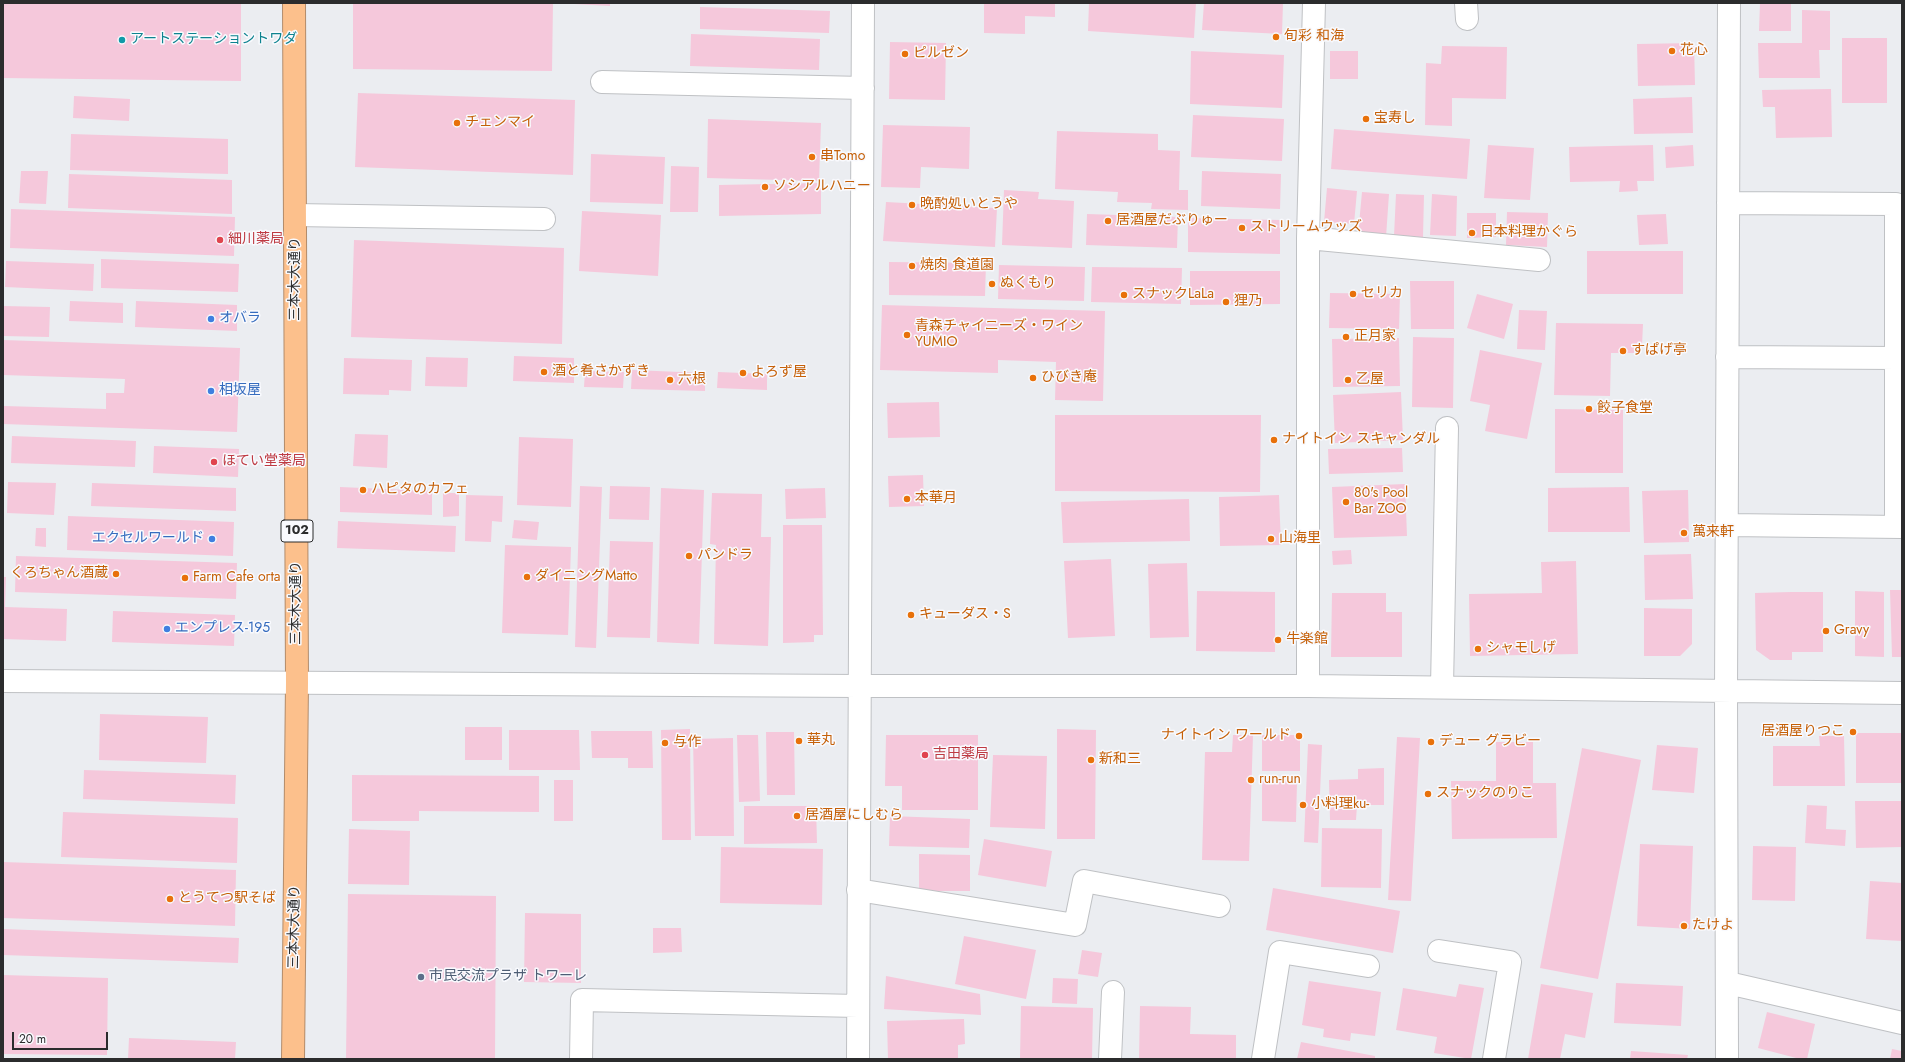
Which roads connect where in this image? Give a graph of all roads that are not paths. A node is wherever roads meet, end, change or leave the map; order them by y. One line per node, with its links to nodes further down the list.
1 (294, 3): 8 (highway, 三本木大通り / 102)
2 (863, 3): 6 (street)
3 (1314, 3): 10 (street)
4 (1729, 3): 7 (street)
5 (602, 82): 6 (street)
6 (863, 88): 19 (street)
7 (1728, 203): 12 (street); 13 (street)
8 (295, 215): 9 (street); 18 (highway, 三本木大通り / 102)
9 (544, 219)
10 (1308, 238): 11 (street); 20 (street)
11 (1539, 260)
12 (1728, 357): 13 (street); 15 (street)
13 (1897, 358): 16 (street)
14 (1446, 428): 21 (street)
15 (1727, 525): 16 (street); 22 (street)
16 (1899, 527)
17 (3, 681): 18 (street)
18 (298, 684): 19 (street); 32 (highway, 三本木大通り / 102)
19 (859, 686): 20 (street); 24 (street)
20 (1308, 686): 21 (street)
21 (1442, 687): 22 (street)
22 (1726, 691): 23 (street); 28 (street)
23 (1902, 693)
24 (858, 890): 25 (street); 30 (street)
25 (1219, 906)
26 (1439, 951): 37 (street)
27 (1368, 966): 36 (street)
28 (1728, 983): 31 (street); 38 (street)
29 (1113, 992): 35 (street)
30 (858, 1006): 33 (street); 34 (street)
31 (1902, 1023)
32 (293, 1059)
33 (580, 1059)
34 (858, 1059)
35 (1110, 1059)
36 (1263, 1059)
37 (1494, 1059)
38 (1727, 1059)

